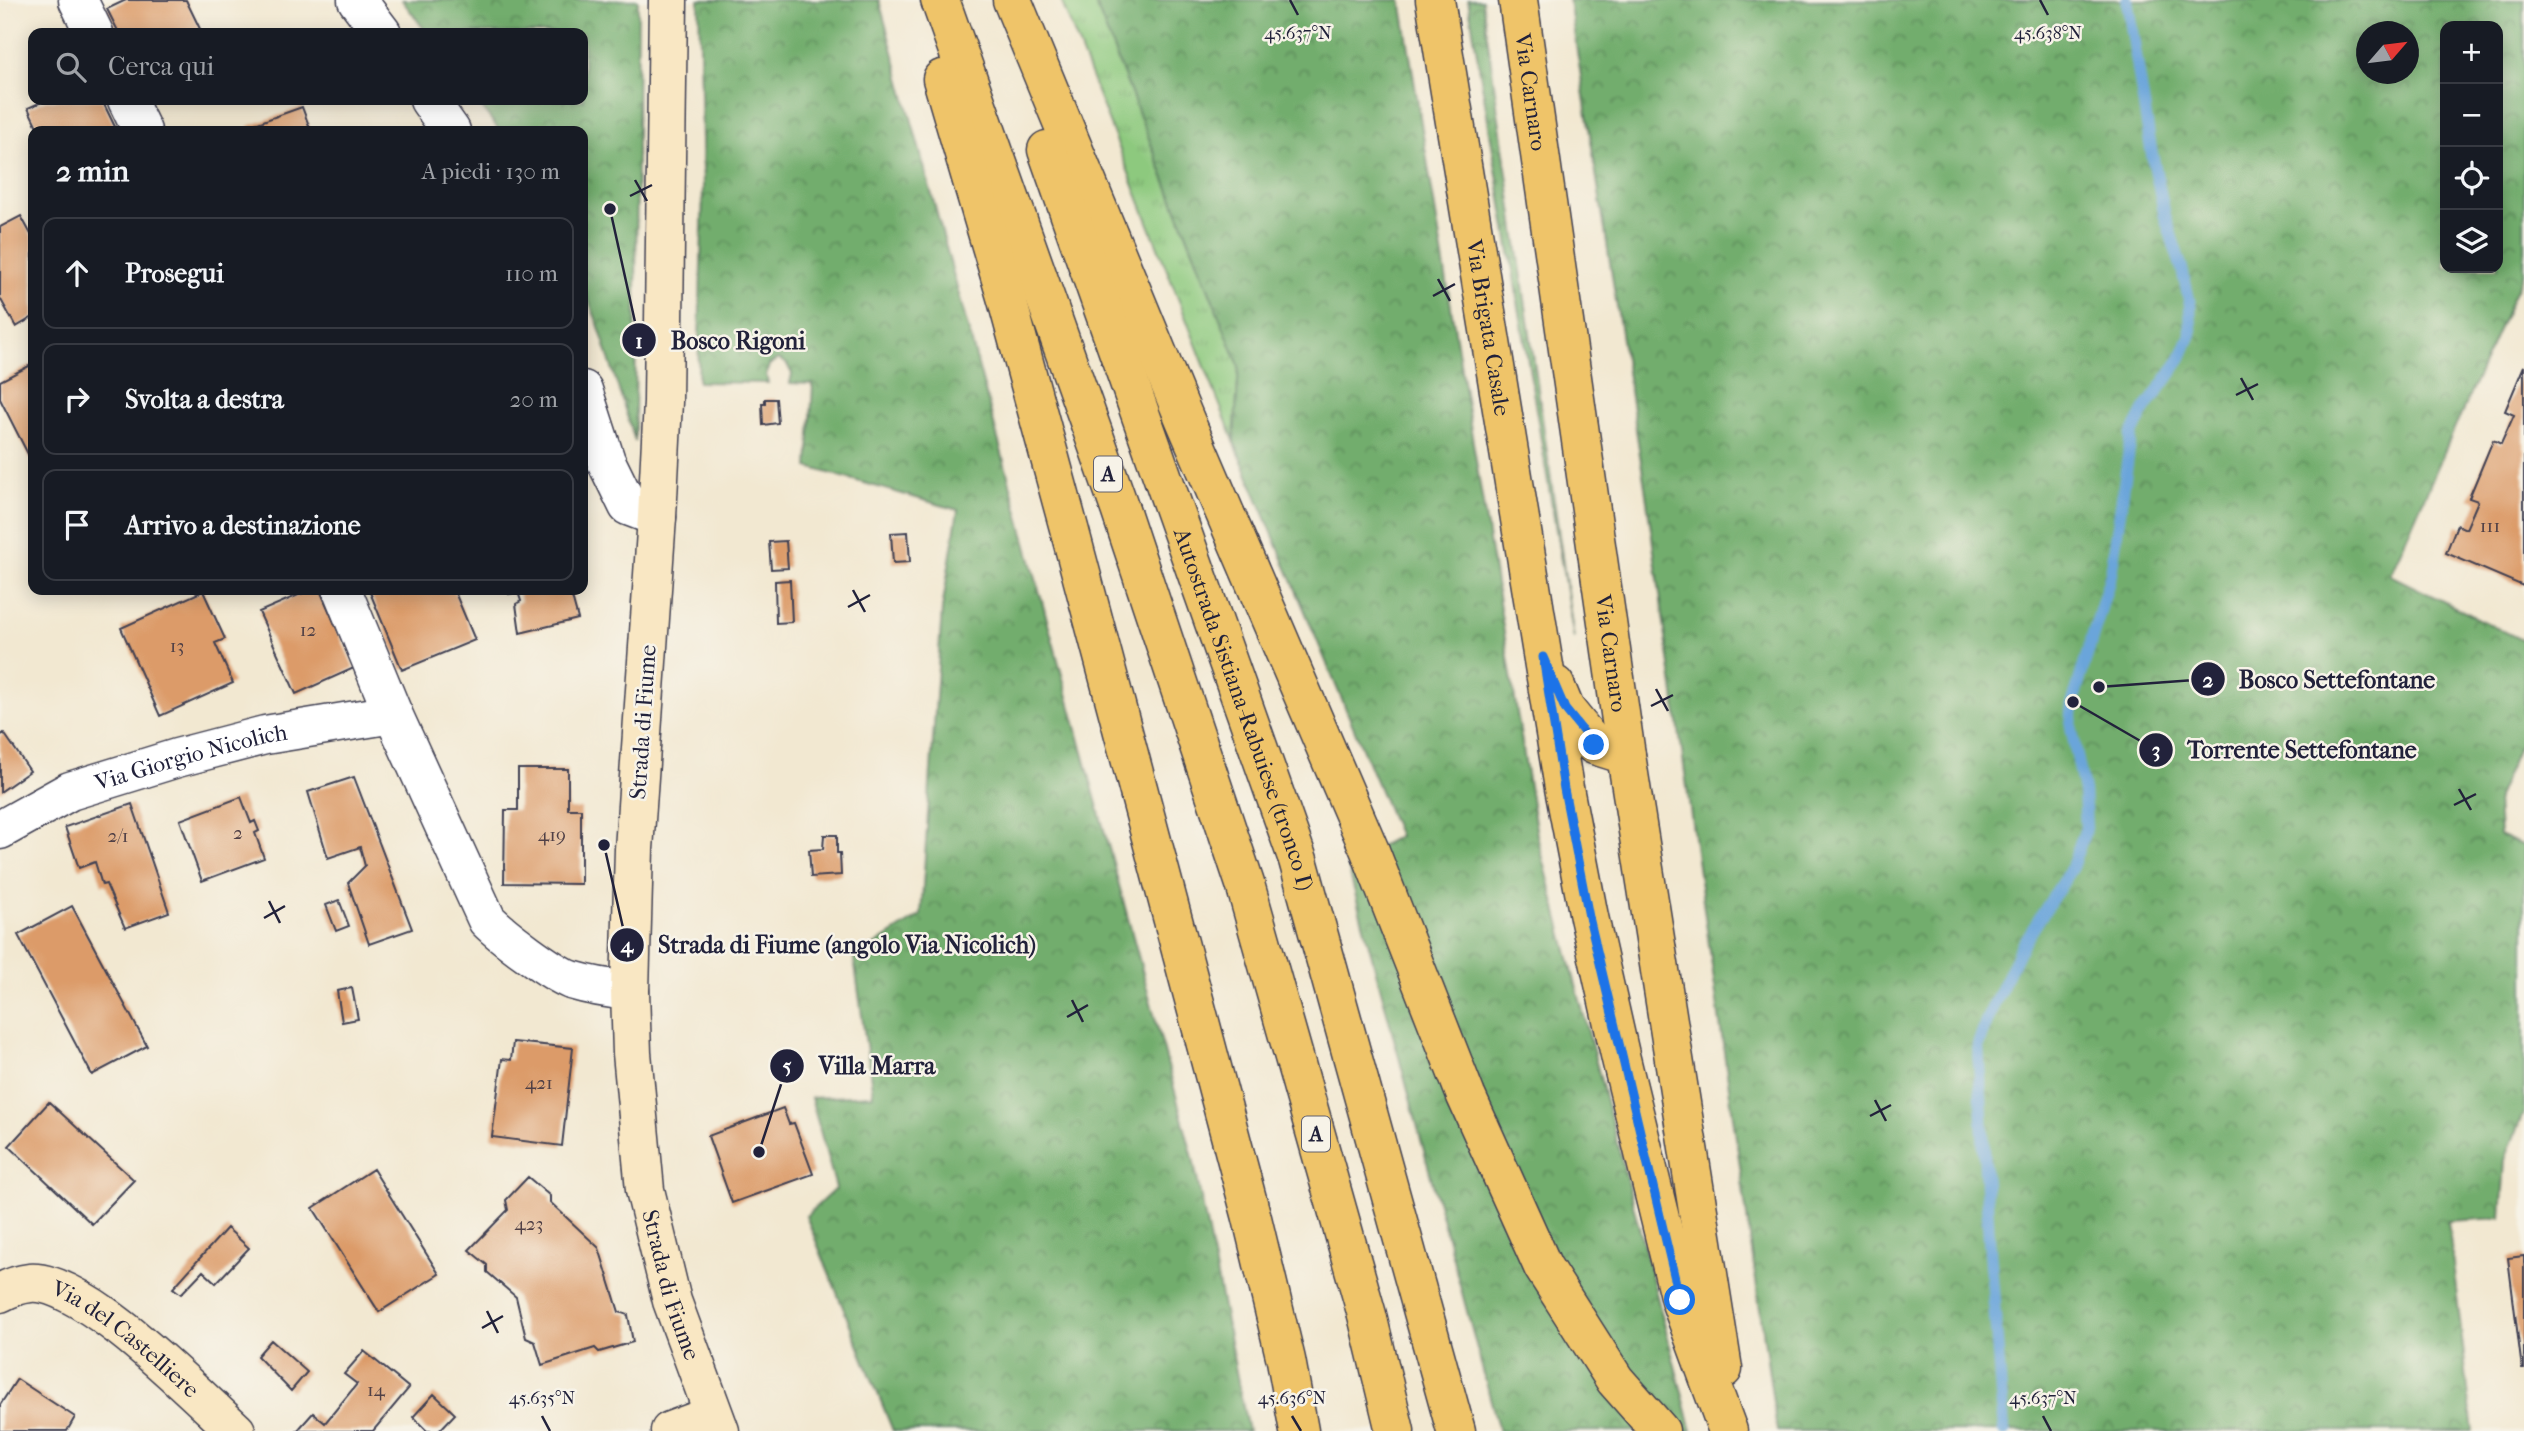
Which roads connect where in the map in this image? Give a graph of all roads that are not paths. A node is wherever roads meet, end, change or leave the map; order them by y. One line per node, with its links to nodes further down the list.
1 (78, 0): 10 (street)
2 (357, 0): 11 (street)
3 (668, 0): 17 (main road, Strada di Fiume)
4 (919, 0): 28 (main road)
5 (940, 0): 29 (main road, A)
6 (994, 0): 30 (main road, Autostrada Sistiana-Rabuiese (tronco I) / A)
7 (1012, 0): 31 (main road)
8 (1435, 0): 19 (main road, Via Brigata Casale)
9 (1518, 0): 21 (main road, Via Carnaro)
10 (92, 28)
11 (378, 28)
12 (129, 105): 14 (street)
13 (433, 105): 15 (street)
14 (140, 126)
15 (447, 126)
16 (588, 405): 17 (street)
17 (657, 517): 23 (main road, Strada di Fiume)
18 (344, 595): 20 (street)
19 (1543, 657): 21 (main road); 32 (main road)
20 (393, 714): 22 (street, Via Giorgio Nicolich); 23 (street)
21 (1626, 755): 33 (main road, Via Carnaro)
22 (0, 830)
23 (630, 991): 25 (main road, Strada di Fiume)
24 (0, 1293): 26 (main road, Via del Castelliere)
25 (716, 1423): 27 (main road)
26 (236, 1431)
27 (670, 1431)
28 (1299, 1431)
29 (1395, 1431)
30 (1456, 1431)
31 (1660, 1431)
32 (1728, 1431)
33 (1733, 1431)

